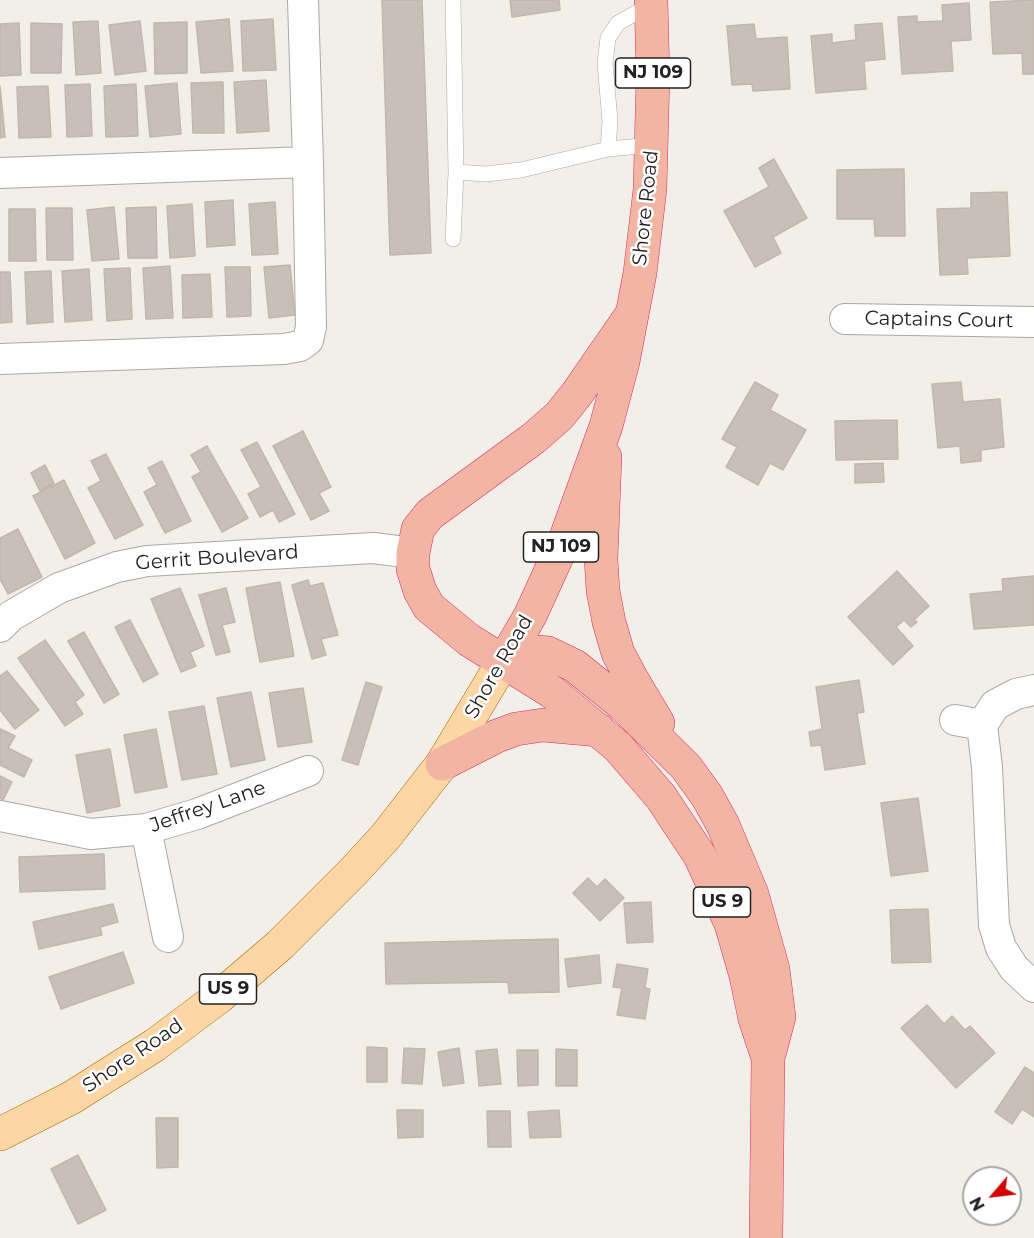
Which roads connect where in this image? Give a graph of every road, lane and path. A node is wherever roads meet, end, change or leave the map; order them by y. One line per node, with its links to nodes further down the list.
1 (303, 0): 6 (street)
2 (453, 0): 7 (lane)
3 (652, 2): 4 (highway, Shore Road / NJ 109); 5 (lane)
4 (652, 145): 5 (lane); 10 (highway, Shore Road / NJ 109)
5 (608, 149): 7 (lane)
6 (308, 162): 8 (street); 13 (street)
7 (456, 172): 9 (lane)
8 (0, 173)
9 (453, 239)
10 (632, 314): 14 (highway, Shore Road / NJ 109); 15 (highway)
11 (845, 318): 12 (street, Captains Court)
12 (1034, 322)
13 (0, 359)
14 (606, 426): 17 (highway, Shore Road / NJ 109); 21 (highway)
15 (413, 553): 16 (street, Gerrit Boulevard); 17 (highway)
16 (4, 613)
17 (503, 662): 19 (highway); 20 (main road, Shore Road / US 9); 21 (highway, US 9)
18 (1034, 690): 26 (street)
19 (599, 730): 20 (highway, US 9); 27 (highway, US 9)
20 (442, 764): 28 (main road, Shore Road / US 9)
21 (686, 767): 27 (highway, US 9)
22 (308, 771): 24 (street, Jeffrey Lane)
23 (0, 816): 24 (street, Jeffrey Lane)
24 (146, 829): 25 (street)
25 (168, 937)
26 (1034, 987)
27 (768, 1058): 29 (highway, US 9)
28 (0, 1134)
29 (766, 1238)

